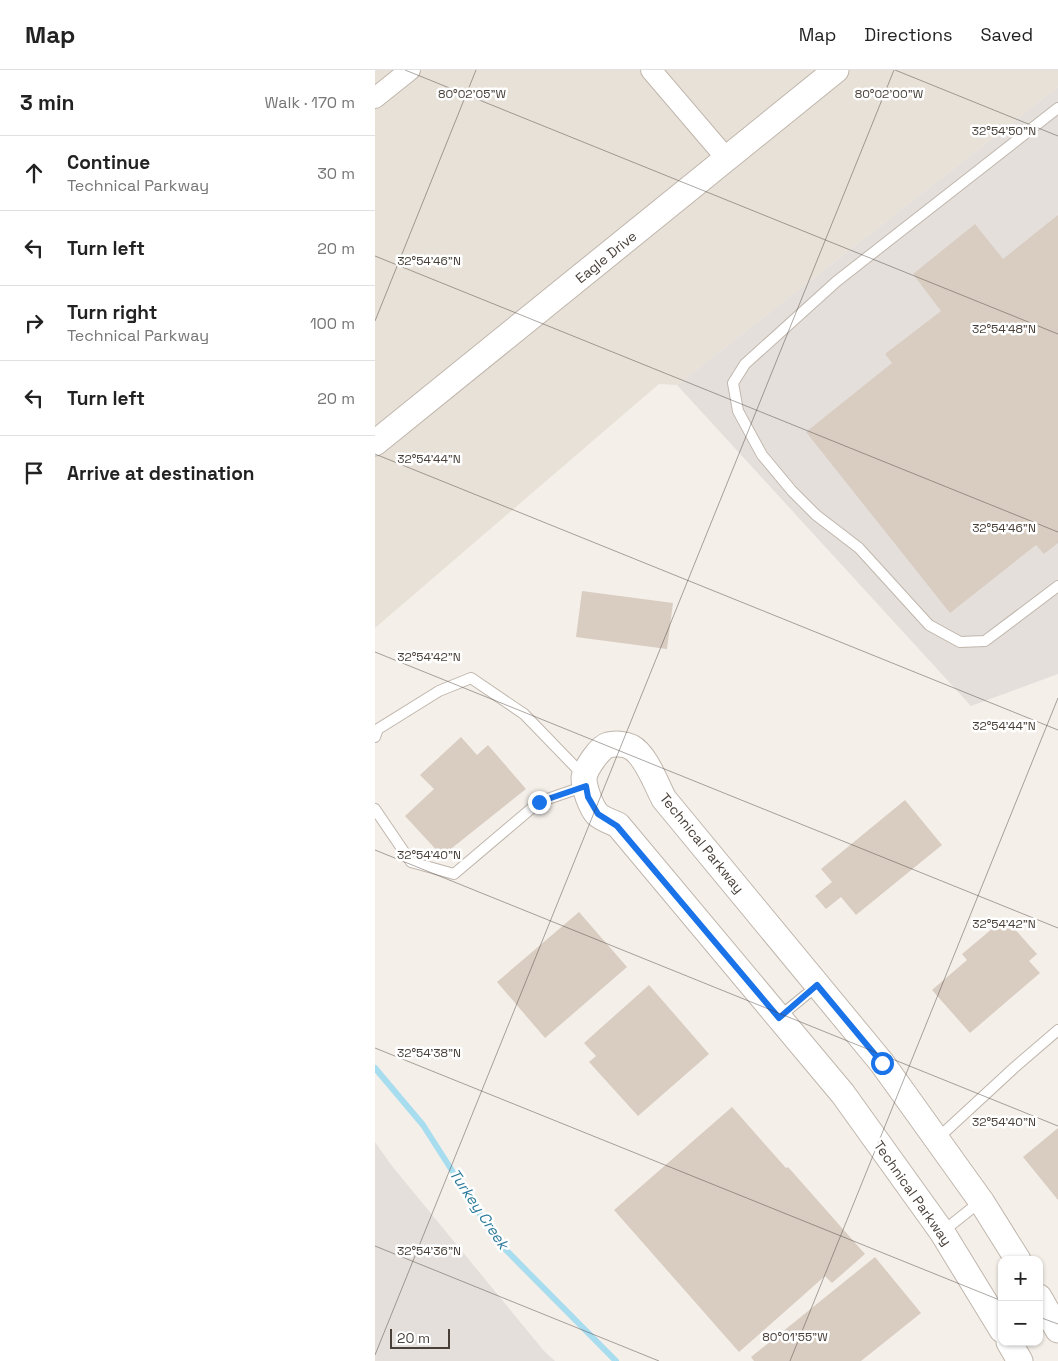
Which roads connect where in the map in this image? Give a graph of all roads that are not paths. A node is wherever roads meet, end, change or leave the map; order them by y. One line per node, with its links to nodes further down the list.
1 (410, 70): 4 (street)
2 (651, 70): 6 (street)
3 (836, 70): 6 (street, Eagle Drive)
4 (375, 98)
5 (1058, 108): 8 (lane)
6 (727, 159): 7 (street, Eagle Drive)
7 (375, 443)
8 (1058, 586)
9 (375, 738): 10 (lane)
10 (585, 781): 11 (lane); 12 (street, Technical Parkway); 13 (street, Technical Parkway)
11 (375, 810)
12 (817, 985): 13 (lane); 15 (street, Technical Parkway)
13 (779, 1018): 17 (street, Technical Parkway)
14 (1058, 1030): 15 (lane)
15 (937, 1139): 16 (street, Technical Parkway)
16 (981, 1201): 17 (lane); 18 (street, Technical Parkway)
17 (941, 1232): 20 (street, Technical Parkway)
18 (1015, 1256)
19 (1041, 1301): 21 (street)
20 (998, 1324)
21 (1058, 1330)
22 (1011, 1346): 23 (street)
23 (1020, 1361)

